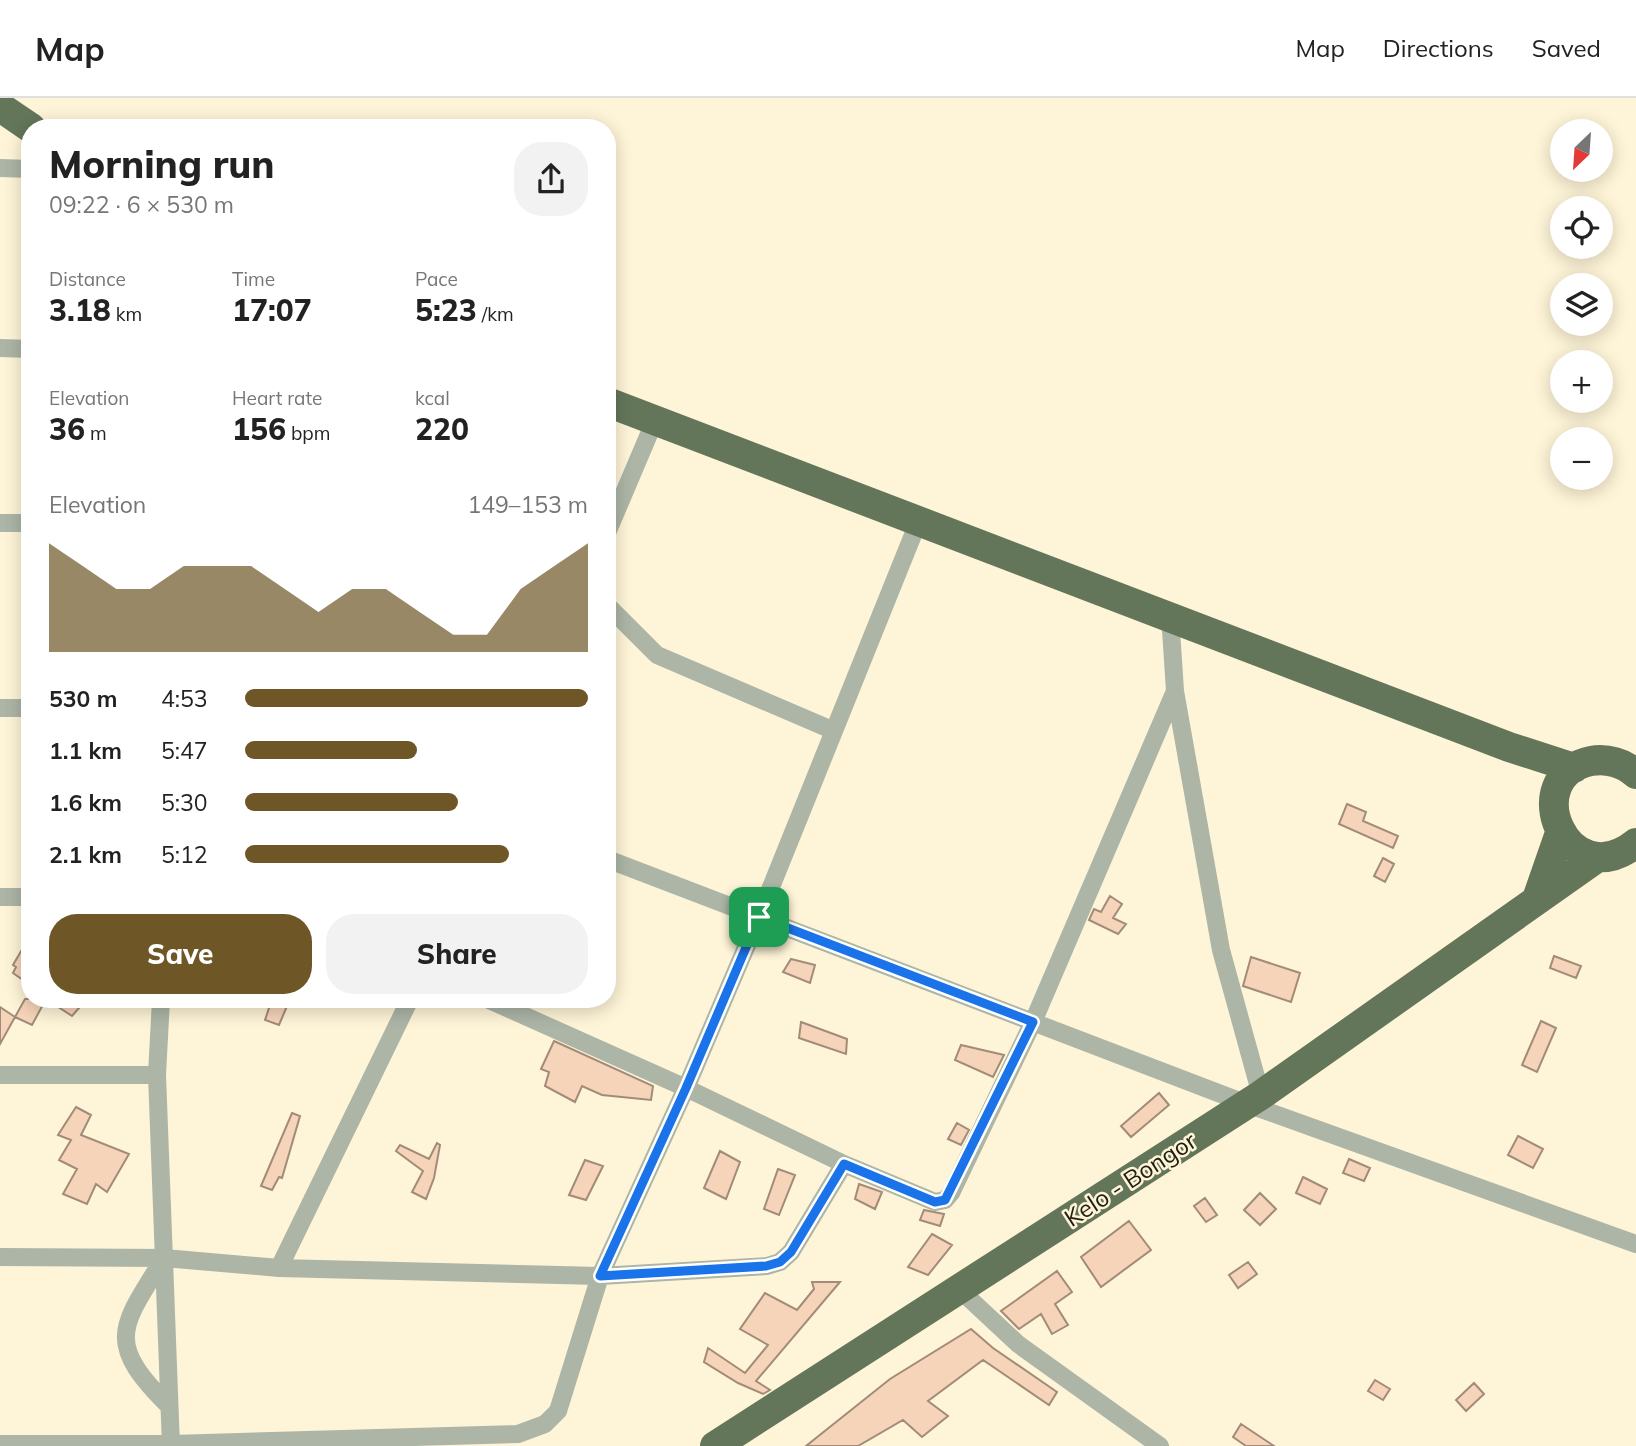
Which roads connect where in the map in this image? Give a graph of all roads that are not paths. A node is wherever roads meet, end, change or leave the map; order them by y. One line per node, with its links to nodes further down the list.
1 (0, 107): 2 (highway)
2 (21, 121)
3 (0, 168): 4 (street)
4 (21, 169)
5 (0, 348): 6 (street)
6 (21, 349)
7 (616, 405): 8 (highway)
8 (655, 420): 9 (street); 10 (highway)
9 (616, 511)
10 (919, 520): 14 (highway); 18 (street)
11 (0, 523): 12 (street)
12 (21, 523)
13 (616, 615): 18 (street)
14 (1170, 615): 15 (street); 19 (highway)
15 (1175, 691): 34 (street); 38 (street)
16 (0, 708): 17 (street)
17 (21, 708)
18 (832, 730): 30 (street)
19 (1509, 747): 20 (highway); 22 (highway)
20 (1574, 768): 21 (highway); 22 (highway)
21 (1636, 774)
22 (1554, 800): 23 (highway)
23 (1560, 833): 25 (highway); 29 (highway)
24 (1636, 843): 25 (highway, Kelo - Bongor)
25 (1598, 857): 29 (highway, Kelo - Bongor)
26 (616, 862): 30 (street)
27 (0, 897): 28 (street)
28 (21, 897)
29 (1537, 899): 38 (highway, Kelo - Bongor)
30 (759, 917): 34 (street); 37 (street)
31 (161, 1008): 36 (street)
32 (406, 1008): 43 (street)
33 (507, 1008): 37 (street)
34 (1033, 1022): 38 (street); 39 (street)
35 (0, 1075): 36 (street)
36 (157, 1075): 42 (street)
37 (686, 1088): 39 (street); 44 (street)
38 (1254, 1099): 40 (street); 45 (highway, Kelo - Bongor)
39 (844, 1164): 44 (street)
40 (1636, 1244)
41 (0, 1257): 42 (street)
42 (164, 1258): 43 (street); 46 (street); 46 (street)
43 (279, 1268): 44 (street)
44 (600, 1276): 48 (street)
45 (959, 1289): 49 (highway, Kelo - Bongor); 50 (street)
46 (169, 1406): 48 (street)
47 (0, 1444): 48 (street)
48 (171, 1445)
49 (715, 1446)
50 (1160, 1446)

